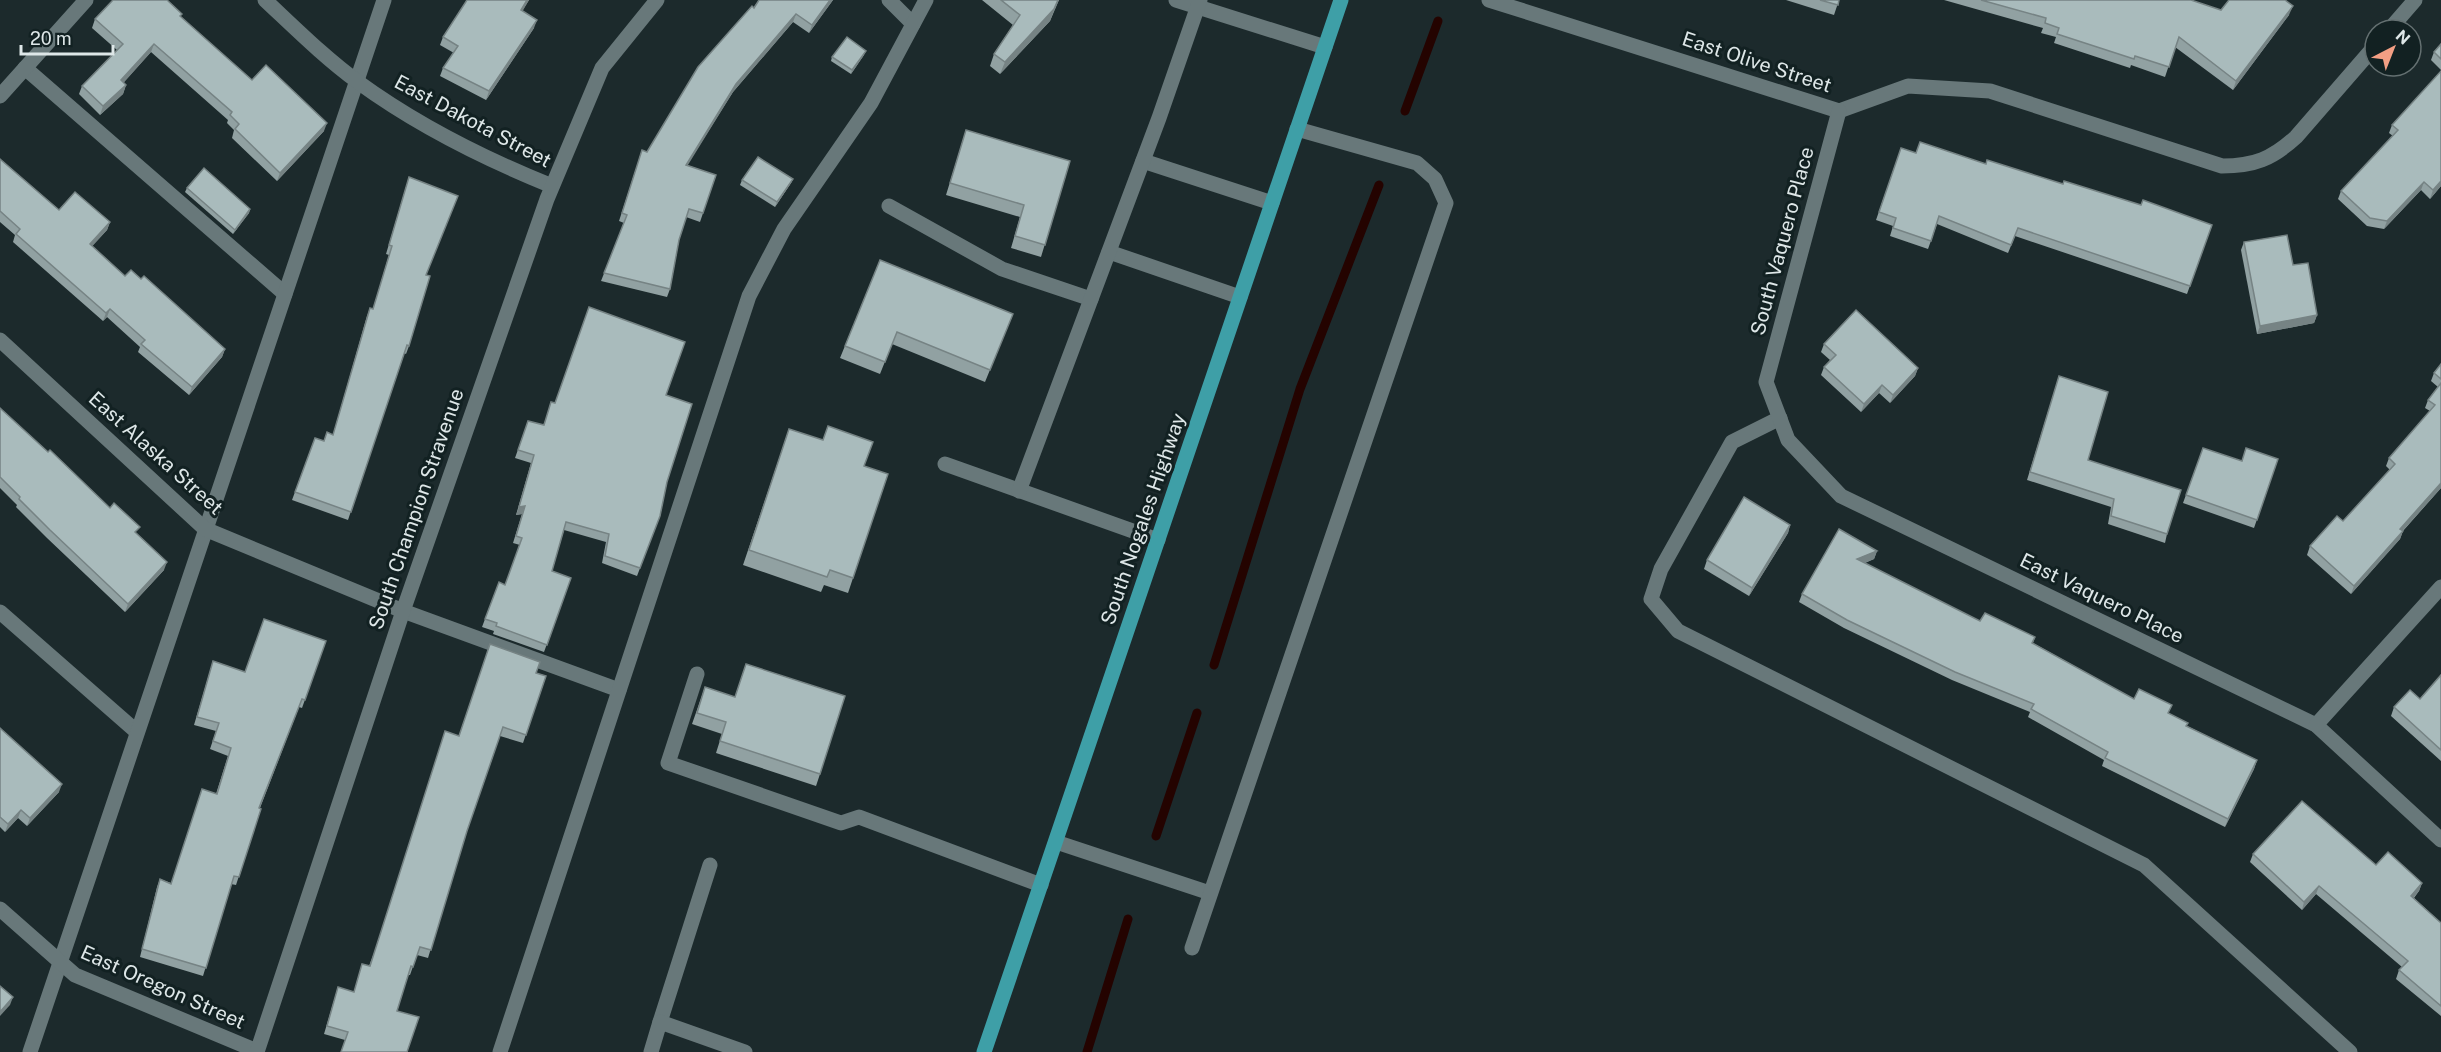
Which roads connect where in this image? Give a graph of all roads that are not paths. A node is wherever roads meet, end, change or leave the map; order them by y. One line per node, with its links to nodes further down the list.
1 (86, 0): 16 (street)
2 (265, 0): 17 (street, East Dakota Street)
3 (384, 0): 17 (street)
4 (657, 0): 22 (street, South Champion Stravenue)
5 (889, 0): 13 (street)
6 (926, 0): 13 (street)
7 (1176, 0): 11 (street)
8 (1341, 0): 14 (main road, South Nogales Highway)
9 (1489, 0): 19 (street, East Olive Street)
10 (2415, 0): 12 (street)
11 (1198, 3): 14 (street); 21 (street)
12 (2399, 18)
13 (914, 24): 40 (street)
14 (1325, 47): 20 (main road, South Nogales Highway)
15 (2363, 60): 19 (street, East Olive Street)
16 (25, 68): 18 (street); 26 (street)
17 (357, 81): 22 (street, East Dakota Street); 26 (street)
18 (0, 96)
19 (1839, 111): 30 (street, South Vaquero Place)
20 (1297, 129): 23 (main road, South Nogales Highway); 47 (street)
21 (1143, 161): 23 (street); 25 (street)
22 (552, 186): 37 (street, South Champion Stravenue)
23 (1272, 203): 27 (main road, South Nogales Highway)
24 (889, 206): 28 (street)
25 (1108, 252): 27 (street); 28 (street)
26 (285, 294): 34 (street)
27 (1240, 297): 35 (main road, South Nogales Highway)
28 (1091, 298): 33 (street)
29 (0, 340): 34 (street, East Alaska Street)
30 (1766, 382): 31 (street, East Vaquero Place)
31 (1780, 418): 41 (street, East Vaquero Place); 58 (street)
32 (945, 464): 33 (street)
33 (1019, 491): 35 (street)
34 (205, 529): 37 (street, East Alaska Street); 42 (street)
35 (1158, 540): 44 (main road, South Nogales Highway)
36 (2441, 587): 41 (street)
37 (403, 611): 40 (street, East Alaska Street); 53 (street, South Champion Stravenue)
38 (0, 612): 42 (street)
39 (697, 674): 46 (street)
40 (619, 690): 54 (street)
41 (2316, 725): 43 (street, East Vaquero Place)
42 (137, 732): 50 (street)
43 (2441, 840)
44 (1056, 842): 46 (main road, South Nogales Highway); 47 (street)
45 (710, 865): 51 (street)
46 (1041, 885): 57 (main road, South Nogales Highway)
47 (1210, 893): 49 (street)
48 (0, 909): 50 (street, East Oregon Street)
49 (1192, 948)
50 (60, 963): 52 (street); 53 (street, East Oregon Street)
51 (660, 1022): 55 (street); 56 (street)
52 (30, 1052)
53 (257, 1052)
54 (500, 1052)
55 (651, 1052)
56 (745, 1052)
57 (984, 1052)
58 (2350, 1052)

